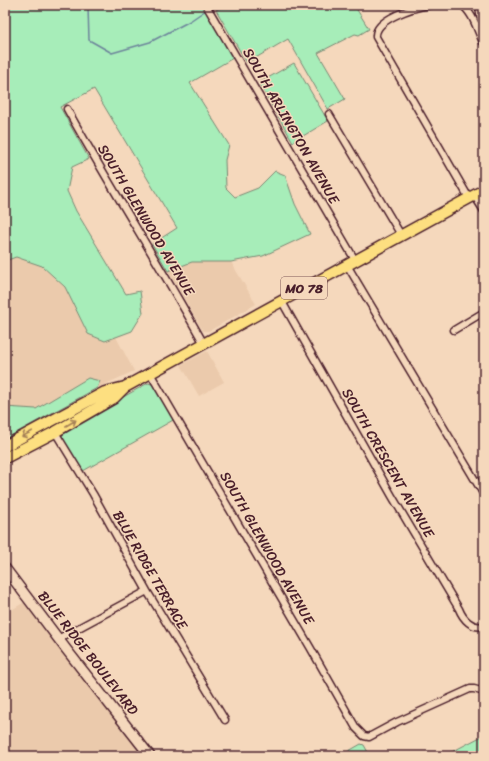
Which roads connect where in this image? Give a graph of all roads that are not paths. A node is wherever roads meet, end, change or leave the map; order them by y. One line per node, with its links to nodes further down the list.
1 (206, 5): 12 (street, SOUTH ARLINGTON AVENUE)
2 (429, 5): 9 (street)
3 (462, 5): 5 (street)
4 (479, 5): 5 (street)
5 (483, 44)
6 (67, 109): 16 (street, SOUTH GLENWOOD AVENUE)
7 (329, 114): 11 (street)
8 (484, 190): 9 (main road, MO 78)
9 (471, 196): 10 (street); 11 (main road, MO 78)
10 (484, 211)
11 (401, 235): 12 (main road, MO 78)
12 (351, 262): 13 (main road, MO 78); 22 (street, SOUTH ARLINGTON AVENUE)
13 (281, 300): 16 (main road, MO 78); 25 (street, SOUTH CRESCENT AVENUE)
14 (484, 312): 15 (street)
15 (454, 330)
16 (204, 344): 17 (main road, MO 78)
17 (150, 373): 18 (main road, MO 78); 27 (street, SOUTH GLENWOOD AVENUE)
18 (125, 387): 19 (main road, MO 78, one-way to 18); 20 (main road, MO 78, one-way to 20)
19 (55, 432): 21 (main road, MO 78); 24 (street, BLUE RIDGE TERRACE)
20 (6, 445)
21 (9, 456)
22 (484, 495)
23 (5, 568): 26 (main road, BLUE RIDGE BOULEVARD)
24 (147, 591): 26 (street); 28 (street, BLUE RIDGE TERRACE)
25 (484, 626)
26 (58, 639): 29 (main road, BLUE RIDGE BOULEVARD)
27 (481, 690)
28 (225, 720)
29 (150, 756)

